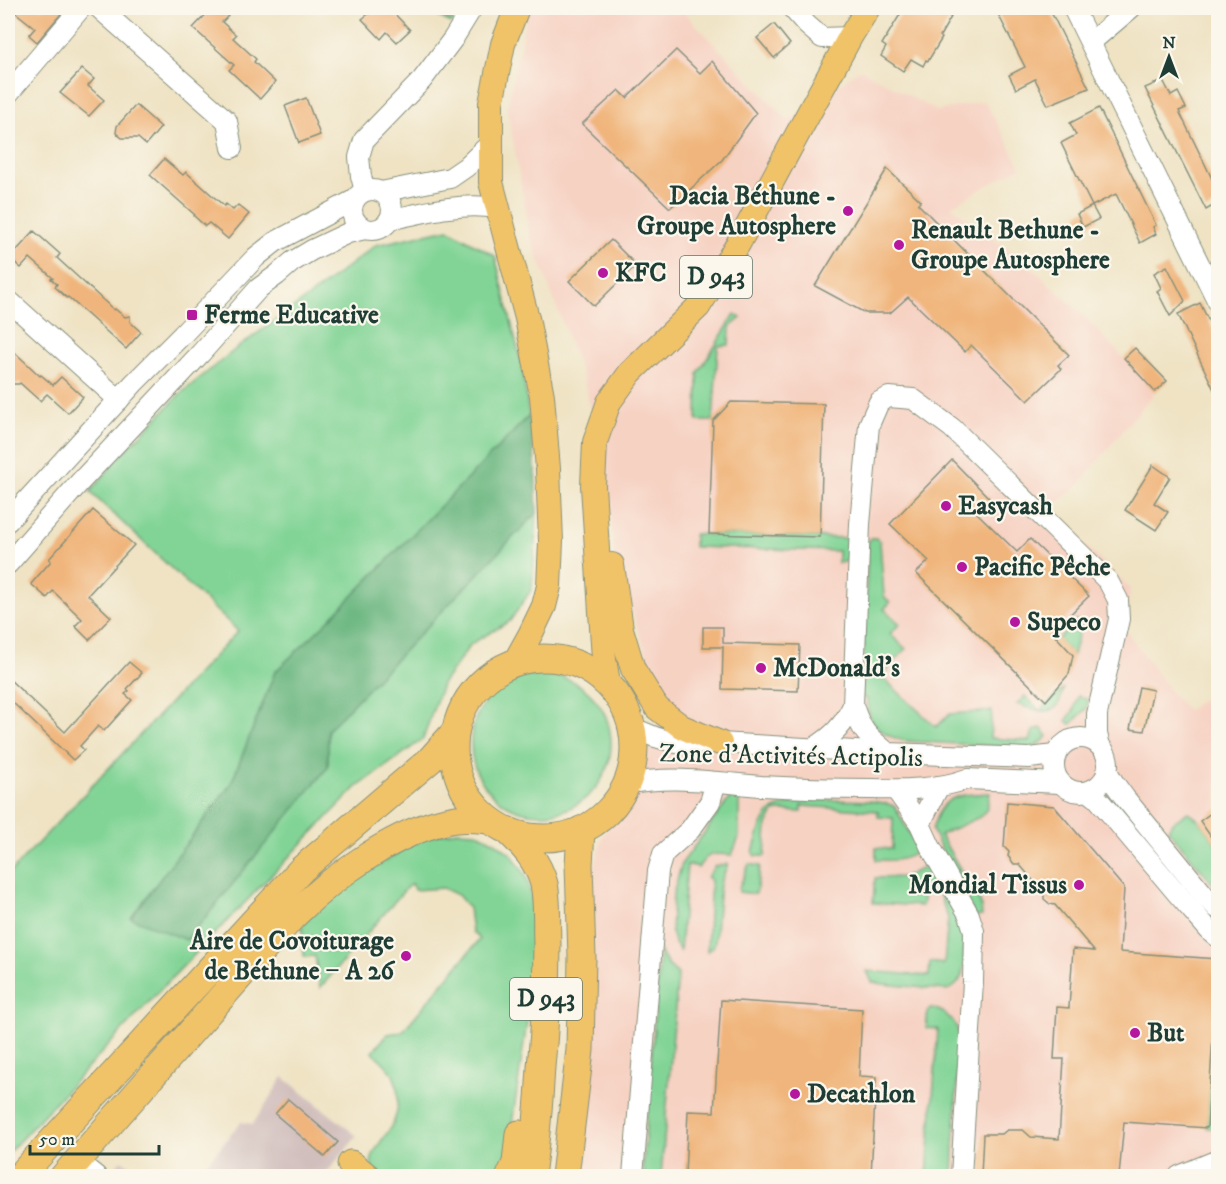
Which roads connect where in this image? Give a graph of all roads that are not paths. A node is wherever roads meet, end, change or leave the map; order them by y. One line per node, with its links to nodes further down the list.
1 (81, 8): 11 (street)
2 (99, 8): 13 (street)
3 (472, 8): 14 (street)
4 (517, 8): 12 (main road)
5 (792, 8): 9 (street)
6 (868, 8): 9 (main road)
7 (1073, 8): 10 (street)
8 (1131, 8): 10 (street)
9 (850, 37): 21 (main road, D 943)
10 (1091, 42): 19 (street)
11 (8, 94)
12 (490, 144): 14 (street); 15 (main road)
13 (232, 148)
14 (367, 195): 16 (street); 17 (street); 20 (street)
15 (497, 208): 16 (street); 24 (main road)
16 (389, 220): 17 (street)
17 (365, 229): 23 (street)
18 (8, 300): 20 (street)
19 (1218, 302)
20 (119, 400): 22 (street)
21 (595, 508): 25 (main road, D 943); 31 (main road)
22 (8, 521)
23 (8, 564)
24 (514, 662): 25 (highway); 29 (highway)
25 (608, 683): 28 (highway)
26 (853, 705): 27 (street); 33 (street); 34 (street)
27 (1097, 714): 30 (street); 32 (street)
28 (633, 728): 31 (street, Zone d'Activités Actipolis); 39 (highway)
29 (454, 733): 44 (highway); 51 (highway)
30 (1080, 738): 32 (street); 35 (street)
31 (720, 743): 33 (street, Zone d'Activités Actipolis)
32 (1100, 746): 36 (street)
33 (814, 748): 34 (street, Zone d'Activités Actipolis)
34 (888, 753): 35 (street, Zone d'Activités Actipolis)
35 (1055, 755): 38 (street)
36 (1107, 771): 42 (street); 46 (street)
37 (716, 782): 39 (street, Zone d'Activités Actipolis); 41 (street, Zone d'Activités Actipolis); 55 (street)
38 (1060, 783): 40 (street, Zone d'Activités Actipolis); 42 (street)
39 (627, 784): 45 (highway)
40 (939, 786): 41 (street, Zone d'Activités Actipolis); 43 (street)
41 (896, 790): 43 (street)
42 (1088, 791): 47 (street)
43 (920, 824): 56 (street)
44 (499, 826): 45 (highway); 48 (highway, D 943); 50 (highway)
45 (581, 830): 54 (highway, D 943)
46 (1218, 909)
47 (1218, 937)
48 (544, 1030): 52 (highway); 53 (highway, D 943)
49 (1218, 1160): 57 (street)
50 (79, 1171)
51 (20, 1176)
52 (510, 1176)
53 (531, 1176)
54 (565, 1176)
55 (633, 1176)
56 (961, 1176)
57 (1179, 1176)

